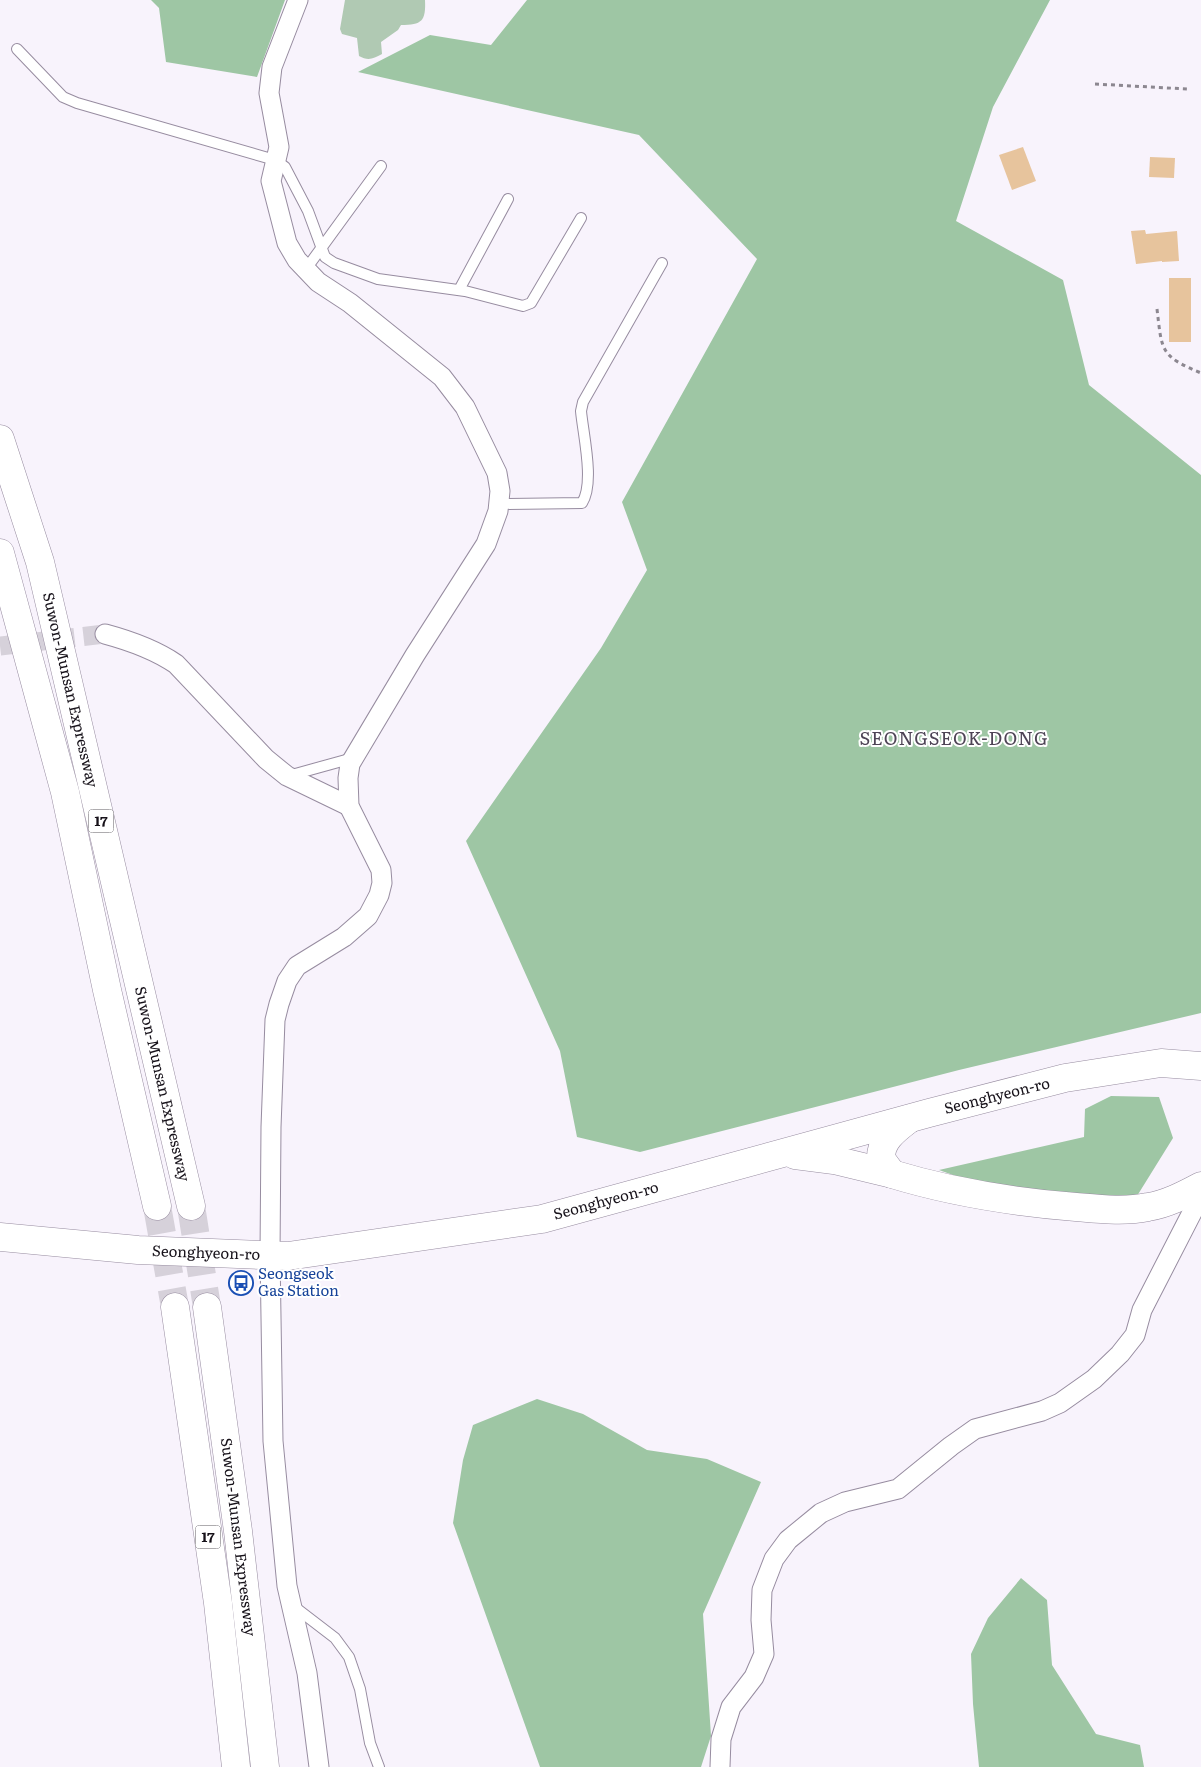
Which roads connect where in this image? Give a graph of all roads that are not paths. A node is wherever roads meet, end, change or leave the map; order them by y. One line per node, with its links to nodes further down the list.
1 (298, 0): 3 (street)
2 (17, 49): 3 (lane)
3 (275, 160): 7 (lane); 9 (street)
4 (381, 166): 7 (lane)
5 (508, 199): 10 (lane)
6 (581, 218): 10 (lane)
7 (322, 248): 9 (lane); 10 (lane)
8 (662, 263): 12 (lane)
9 (306, 269): 12 (street)
10 (459, 290)
11 (0, 438): 24 (main road, Suwon-Munsan Expressway / 17)
12 (499, 504): 15 (street)
13 (0, 553): 23 (main road, Suwon-Munsan Expressway / 17)
14 (105, 634): 16 (street)
15 (354, 757): 16 (lane); 17 (street)
16 (286, 776): 17 (street)
17 (349, 806): 26 (street)
18 (1201, 1066): 19 (main road, Seonghyeon-ro)
19 (910, 1118): 20 (main road, Seonghyeon-ro); 21 (main road)
20 (783, 1154): 21 (main road); 26 (main road, Seonghyeon-ro)
21 (892, 1174): 22 (main road)
22 (1200, 1186): 34 (street)
23 (157, 1206)
24 (191, 1206)
25 (0, 1237): 26 (main road, Seonghyeon-ro)
26 (270, 1255): 29 (street)
27 (206, 1307): 31 (main road, Suwon-Munsan Expressway / 17)
28 (175, 1308): 30 (main road, Suwon-Munsan Expressway / 17)
29 (291, 1605): 32 (street); 33 (lane)
30 (236, 1767)
31 (265, 1767)
32 (319, 1767)
33 (379, 1767)
34 (720, 1767)

